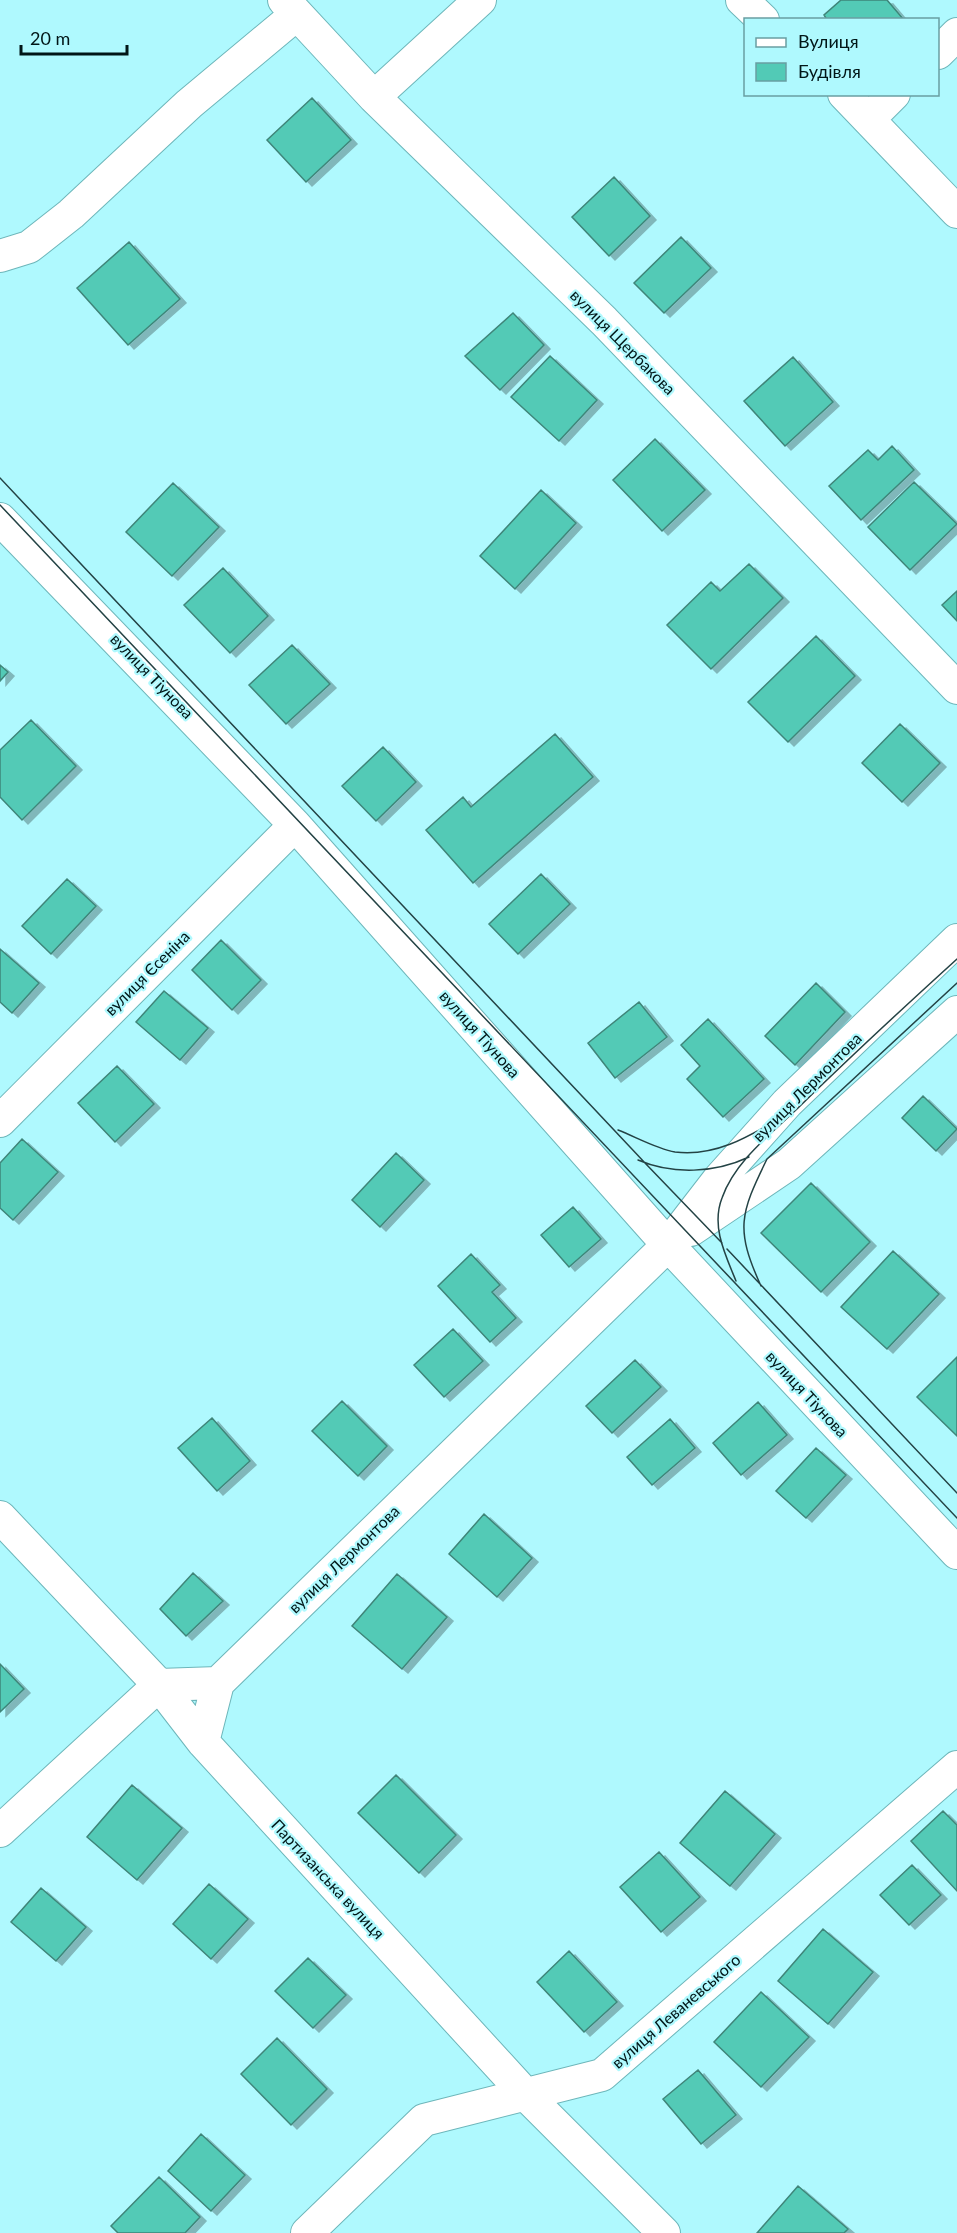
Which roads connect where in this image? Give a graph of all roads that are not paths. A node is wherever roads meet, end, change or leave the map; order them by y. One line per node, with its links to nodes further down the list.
1 (480, 0): 9 (street)
2 (742, 0): 4 (street)
3 (290, 7): 9 (street, вулиця Щербакова); 12 (street)
4 (761, 18)
5 (957, 34): 6 (street)
6 (939, 52)
7 (846, 96): 10 (street)
8 (892, 96): 10 (street)
9 (374, 97): 14 (street, вулиця Щербакова)
10 (870, 118): 11 (street)
11 (957, 212)
12 (0, 256)
13 (0, 519): 15 (street, вулиця Тіунова)
14 (957, 688)
15 (295, 825): 18 (street, вулиця Єсеніна); 19 (street, вулиця Тіунова)
16 (957, 940): 19 (street, вулиця Лермонтова)
17 (957, 1012): 19 (street, вулиця Лермонтова)
18 (0, 1122)
19 (668, 1245): 21 (street, вулиця Тіунова); 22 (street, вулиця Лермонтова)
20 (0, 1517): 23 (street, Партизанська вулиця)
21 (957, 1553)
22 (218, 1683): 23 (street); 24 (street)
23 (159, 1685): 24 (street, Партизанська вулиця); 26 (street)
24 (203, 1742): 27 (street, Партизанська вулиця)
25 (957, 1767): 27 (street, вулиця Леваневського)
26 (0, 1831)
27 (527, 2096): 28 (street, вулиця Леваневського); 29 (street, Партизанська вулиця)
28 (308, 2233)
29 (664, 2233)

